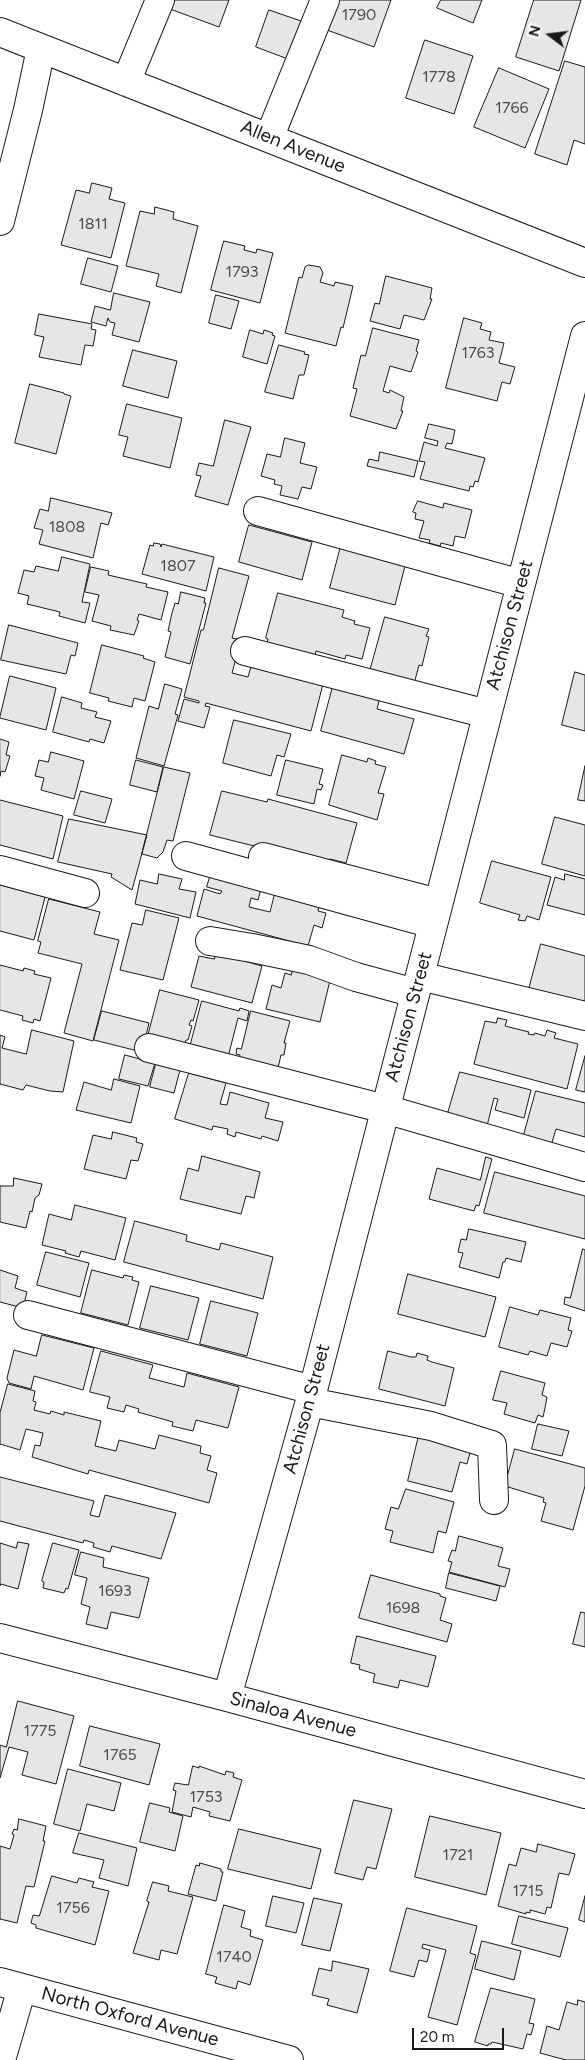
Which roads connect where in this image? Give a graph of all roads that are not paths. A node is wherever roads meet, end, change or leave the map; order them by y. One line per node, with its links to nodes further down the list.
1 (160, 0): 5 (street)
2 (325, 0): 6 (street)
3 (0, 32): 4 (street, Allen Avenue)
4 (41, 48): 5 (street, Allen Avenue); 7 (street)
5 (126, 82): 6 (street, Allen Avenue)
6 (269, 138): 8 (street, Allen Avenue)
7 (0, 221)
8 (585, 263)
9 (585, 336): 11 (street, Atchison Street)
10 (258, 511): 11 (street)
11 (521, 584): 13 (street, Atchison Street)
12 (245, 651): 13 (street)
13 (487, 714): 17 (street, Atchison Street)
14 (189, 848): 17 (street)
15 (0, 870): 16 (street)
16 (85, 893)
17 (436, 913): 19 (street, Atchison Street)
18 (210, 941): 19 (street)
19 (417, 984): 20 (street); 22 (street, Atchison Street)
20 (585, 1016)
21 (149, 1048): 22 (street)
22 (385, 1109): 23 (street); 25 (street, Atchison Street)
23 (585, 1167)
24 (28, 1315): 25 (street)
25 (311, 1396): 26 (street); 28 (street, Atchison Street)
26 (494, 1500)
27 (0, 1638): 28 (street, Sinaloa Avenue)
28 (227, 1697): 29 (street, Sinaloa Avenue)
29 (585, 1794)
30 (11, 1985): 31 (street); 32 (street, North Oxford Avenue)
31 (1, 2060)
32 (289, 2060)

